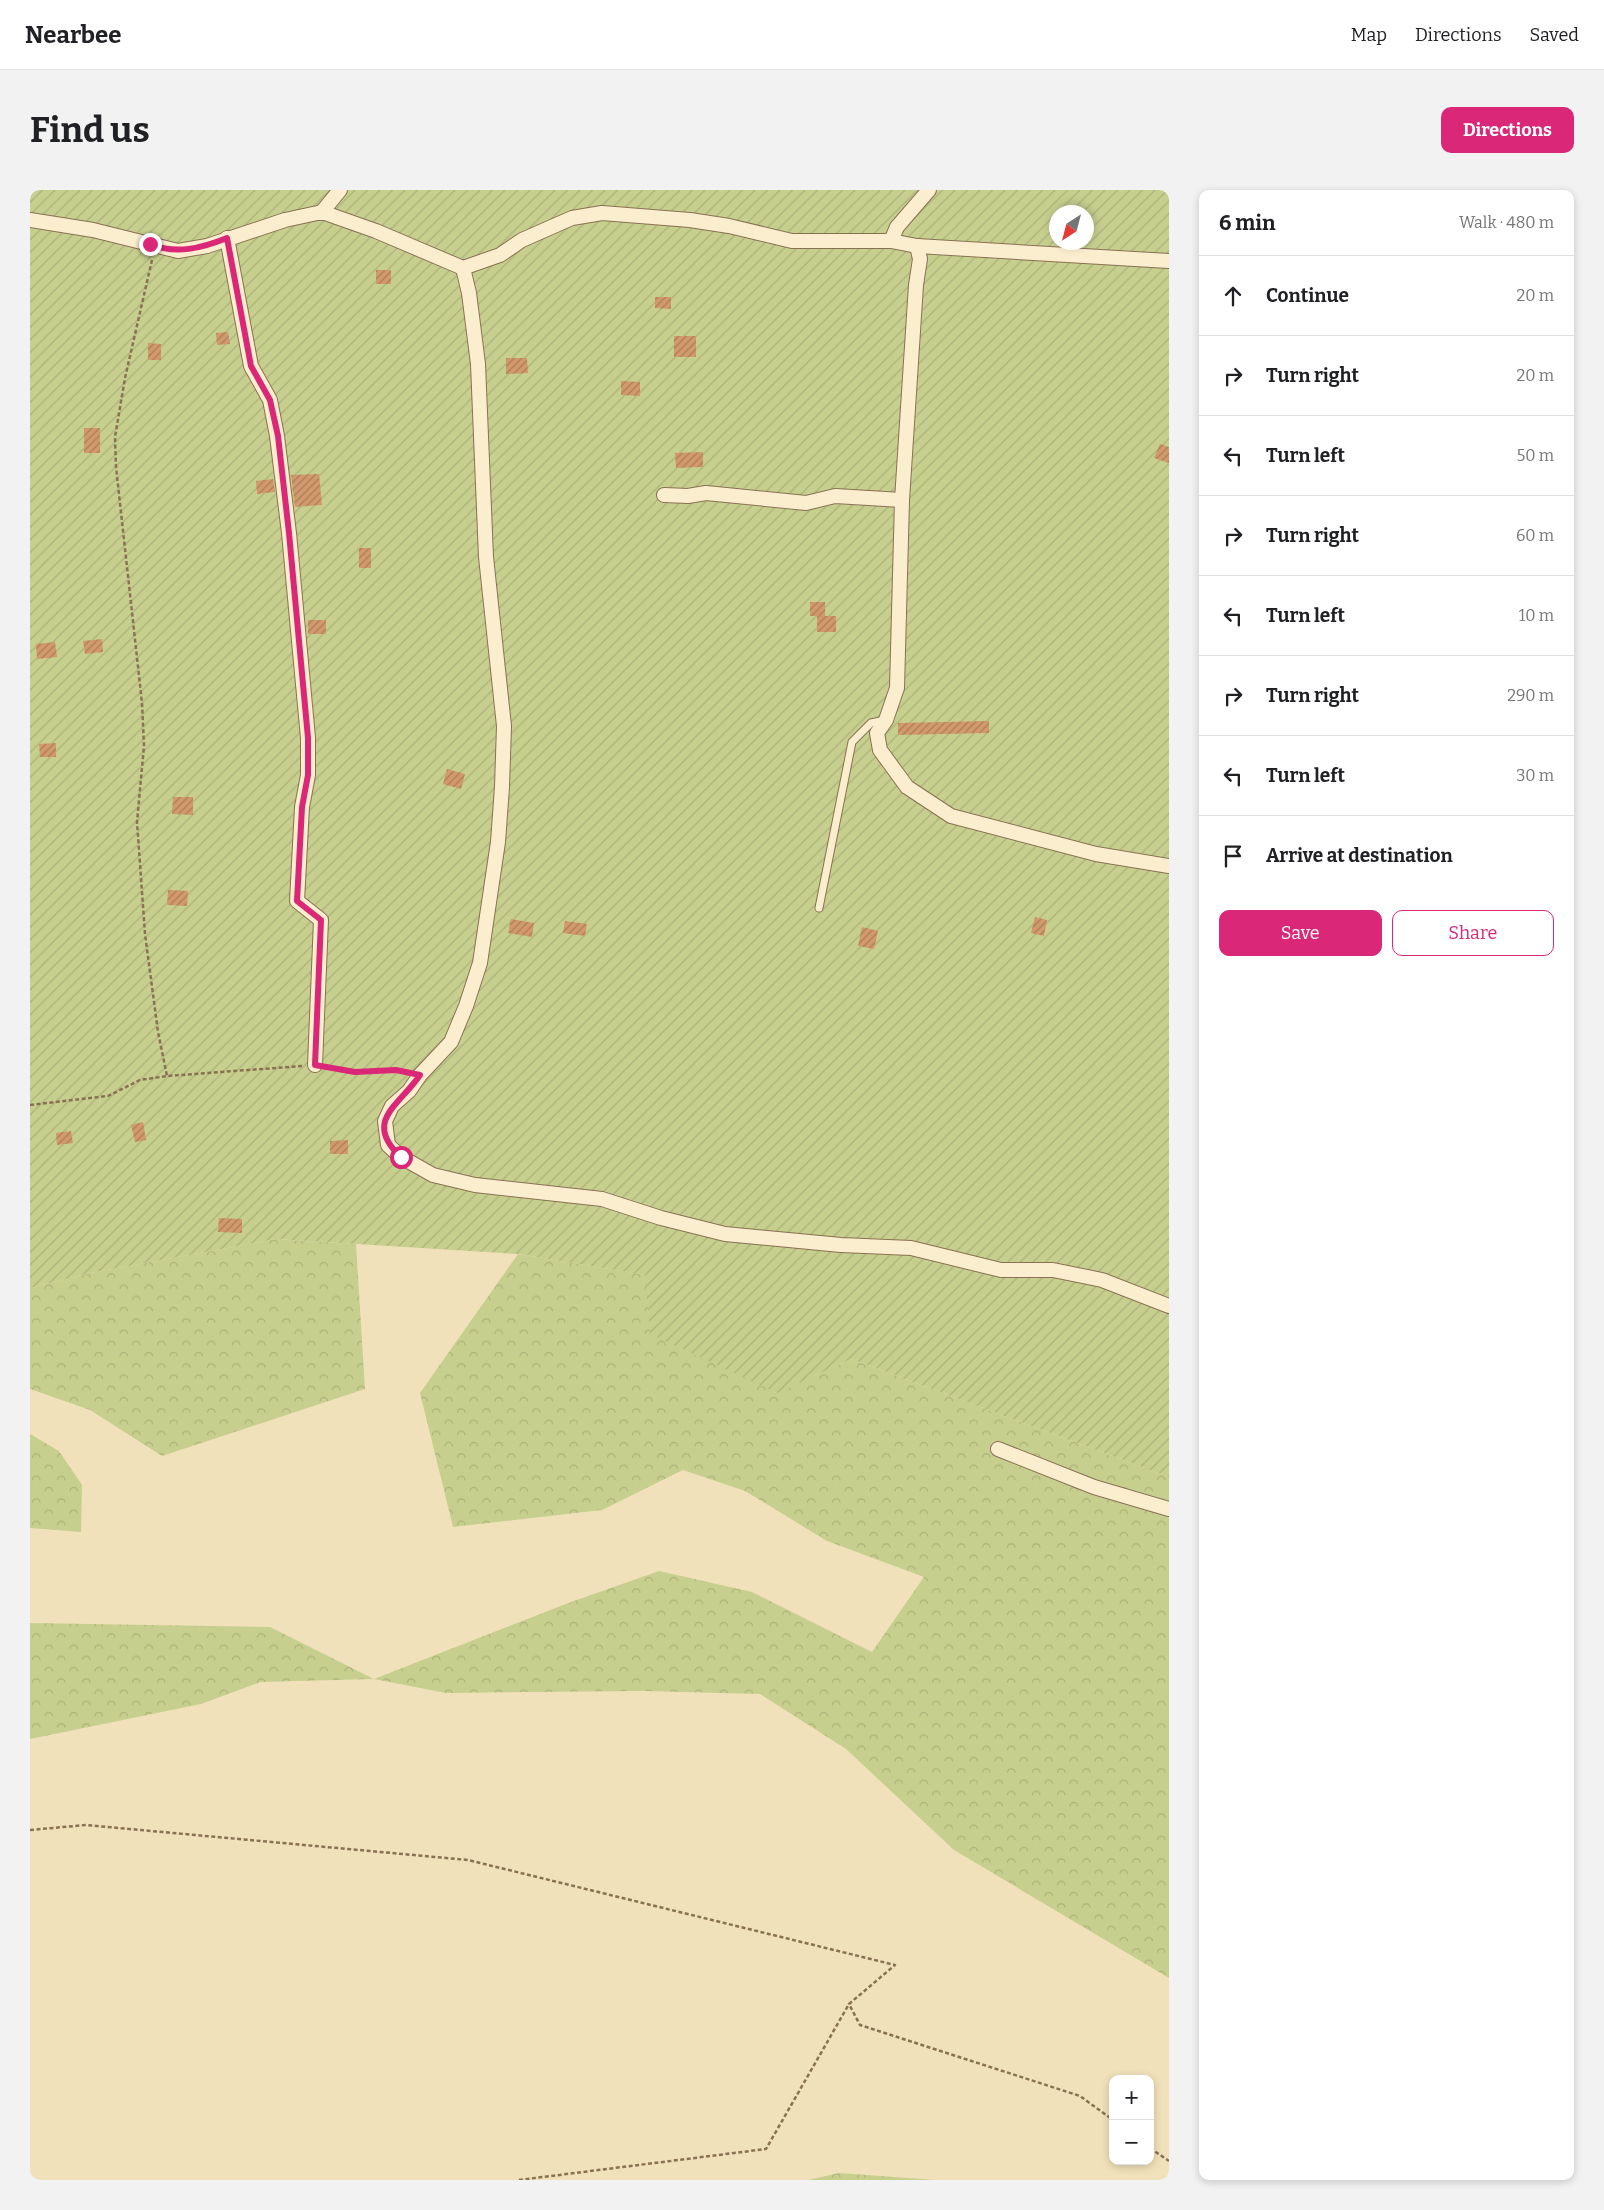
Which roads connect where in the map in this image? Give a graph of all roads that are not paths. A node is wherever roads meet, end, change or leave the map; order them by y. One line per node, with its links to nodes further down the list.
1 (340, 190): 3 (street)
2 (929, 190): 6 (street)
3 (322, 212): 5 (street); 9 (street)
4 (30, 220): 5 (street)
5 (227, 238): 15 (street)
6 (891, 241): 7 (street); 9 (street)
7 (917, 246): 8 (street); 11 (street)
8 (1169, 261)
9 (463, 268): 16 (street)
10 (664, 495): 11 (street)
11 (902, 500): 12 (street)
12 (886, 720): 13 (street); 14 (lane)
13 (1169, 866)
14 (819, 908)
15 (315, 1065)
16 (1169, 1306)
17 (998, 1449): 18 (street)
18 (1169, 1509)

